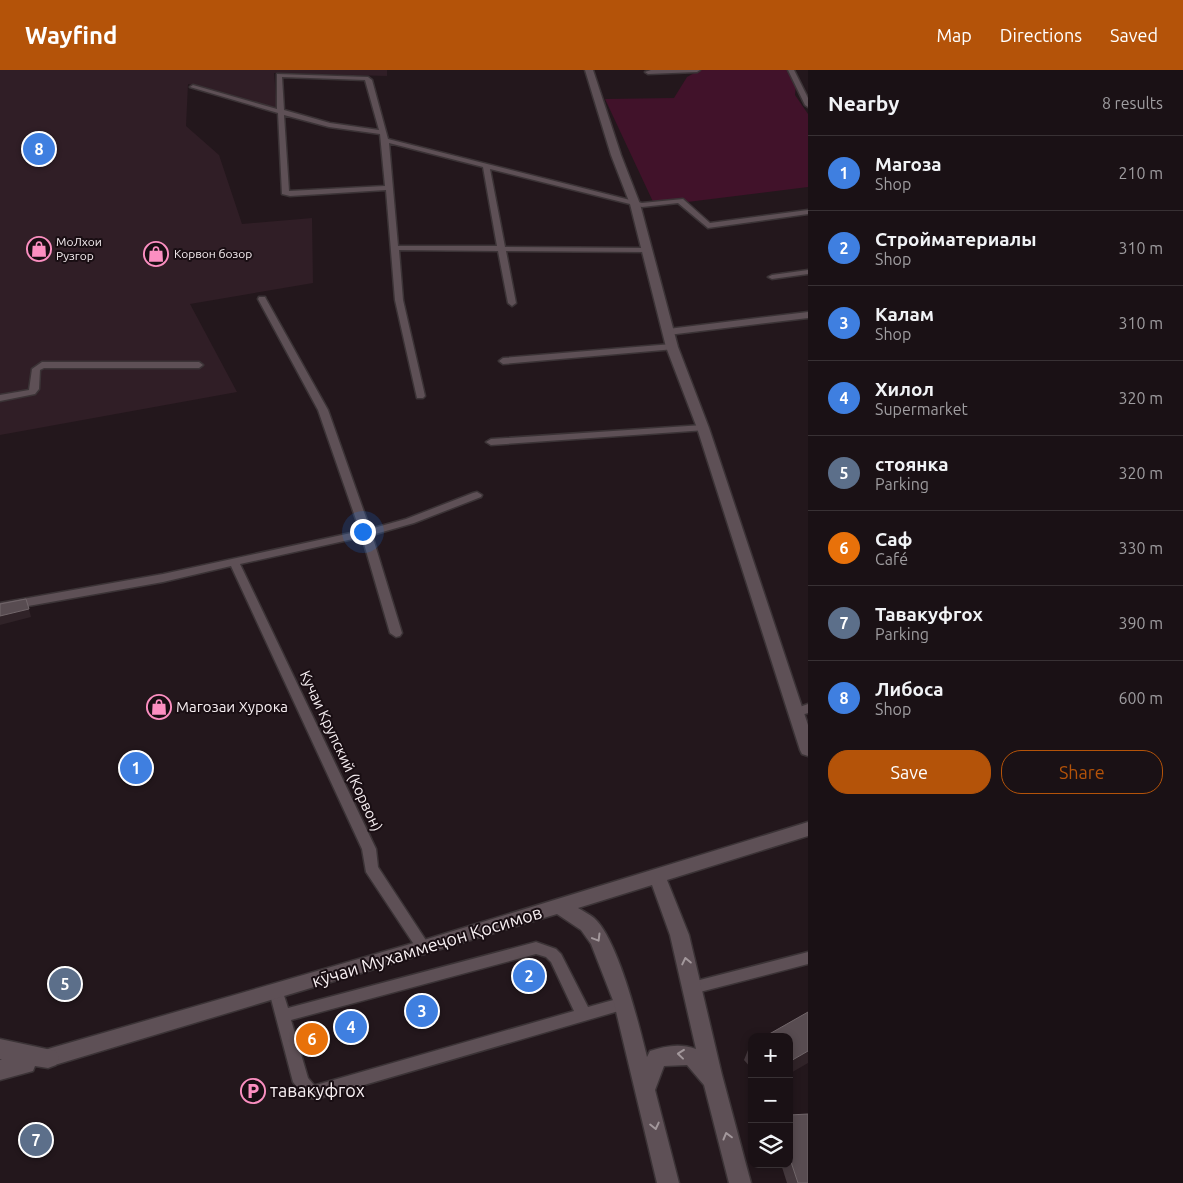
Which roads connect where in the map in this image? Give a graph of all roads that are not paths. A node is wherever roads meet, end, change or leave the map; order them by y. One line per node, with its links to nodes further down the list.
1 (589, 70): 13 (street)
2 (697, 70): 4 (street)
3 (791, 70): 6 (street)
4 (648, 72)
5 (808, 85): 6 (street)
6 (799, 86): 8 (street)
7 (192, 87): 9 (street)
8 (808, 106)
9 (280, 110): 10 (street); 10 (street); 12 (street)
10 (385, 136): 11 (street); 12 (street)
11 (486, 167): 13 (street); 16 (street)
12 (389, 188): 15 (street)
13 (635, 204): 14 (street); 17 (street)
14 (808, 212)
15 (394, 248): 16 (street); 29 (street)
16 (500, 249): 17 (street); 21 (street)
17 (645, 250): 25 (street)
18 (808, 272): 19 (street)
19 (772, 277)
20 (262, 299): 34 (street)
21 (512, 303)
22 (808, 315): 23 (street)
23 (797, 317): 24 (street); 25 (street)
24 (808, 324)
25 (668, 332): 26 (street)
26 (672, 347): 27 (street); 31 (street)
27 (503, 360)
28 (199, 365): 30 (street)
29 (420, 396)
30 (0, 398)
31 (703, 428): 32 (street); 39 (street)
32 (491, 442)
33 (477, 495): 34 (street)
34 (366, 533): 35 (street); 37 (street)
35 (234, 562): 36 (street); 44 (street, Кучаи Крупский (Корвон))
36 (0, 607)
37 (396, 633)
38 (808, 708): 39 (street)
39 (795, 713): 40 (street)
40 (808, 750)
41 (808, 829): 42 (street)
42 (657, 877): 43 (street); 46 (street, one-way to 42)
43 (561, 907): 44 (street, кӯчаи Мухаммеҷон Қосимов); 48 (street, кӯчаи Мухаммеҷон Қосимов, one-way to 48)
44 (424, 948): 47 (street, кӯчаи Мухаммеҷон Қосимов)
45 (808, 958): 46 (street)
46 (692, 988): 56 (street)
47 (276, 992): 50 (street); 52 (street, кӯчаи Мухаммеҷон Қосимов)
48 (624, 1003): 49 (street); 57 (street, кӯчаи Мухаммеҷон Қосимов)
49 (584, 1015): 50 (street); 50 (street)
50 (282, 1016)
51 (0, 1049): 52 (main road)
52 (48, 1058): 54 (street, кӯчаи Мухаммеҷон Қосимов)
53 (0, 1064): 54 (street, кӯчаи Мухаммеҷон Қосимов)
54 (25, 1064): 55 (main road)
55 (0, 1070)
56 (714, 1086): 57 (street, one-way to 57); 59 (street, one-way to 56)
57 (646, 1088): 58 (street, кӯчаи Мухаммеҷон Қосимов, one-way to 58)
58 (668, 1183)
59 (740, 1183)

